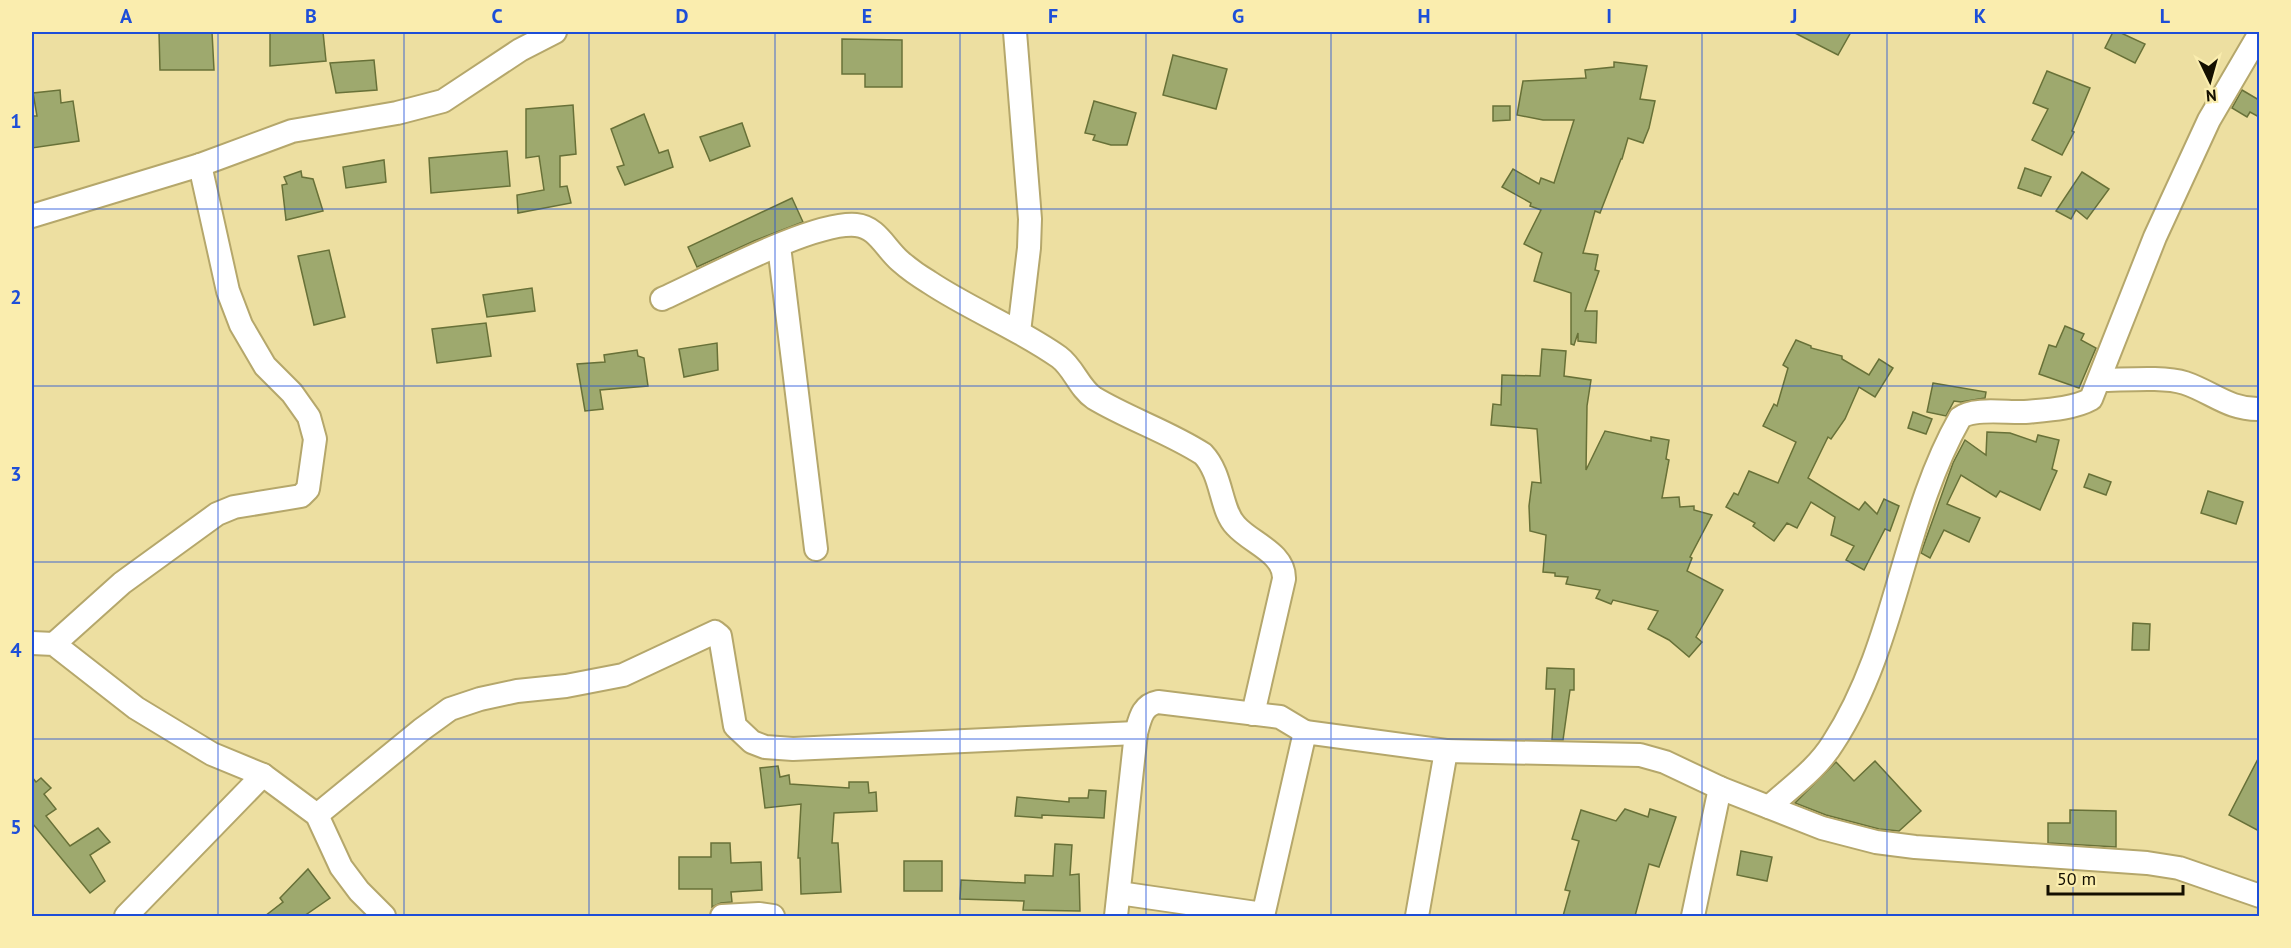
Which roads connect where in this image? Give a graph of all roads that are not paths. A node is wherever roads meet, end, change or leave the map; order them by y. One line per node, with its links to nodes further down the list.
1 (555, 32): 4 (street)
2 (1016, 32): 8 (street)
3 (2259, 33): 9 (street)
4 (200, 165): 5 (street); 13 (street)
5 (32, 216)
6 (779, 246): 7 (street); 8 (street); 11 (street)
7 (662, 299)
8 (1019, 332): 14 (street)
9 (2100, 380): 10 (street); 20 (street)
10 (2259, 409)
11 (816, 549)
12 (32, 643): 13 (street)
13 (54, 644): 18 (street)
14 (1253, 714): 15 (street); 16 (street)
15 (1305, 732): 17 (street); 24 (street)
16 (1136, 733): 21 (street); 22 (street)
17 (1446, 751): 19 (street); 30 (street)
18 (262, 775): 21 (street); 25 (street)
19 (1720, 788): 20 (street); 31 (street)
20 (1769, 807): 23 (street)
21 (317, 815): 26 (street)
22 (1119, 893): 24 (street); 29 (street)
23 (2259, 896)
24 (1263, 915)
25 (126, 916)
26 (384, 916)
27 (722, 916): 28 (street)
28 (773, 916)
29 (1116, 916)
30 (1418, 916)
31 (1693, 916)

